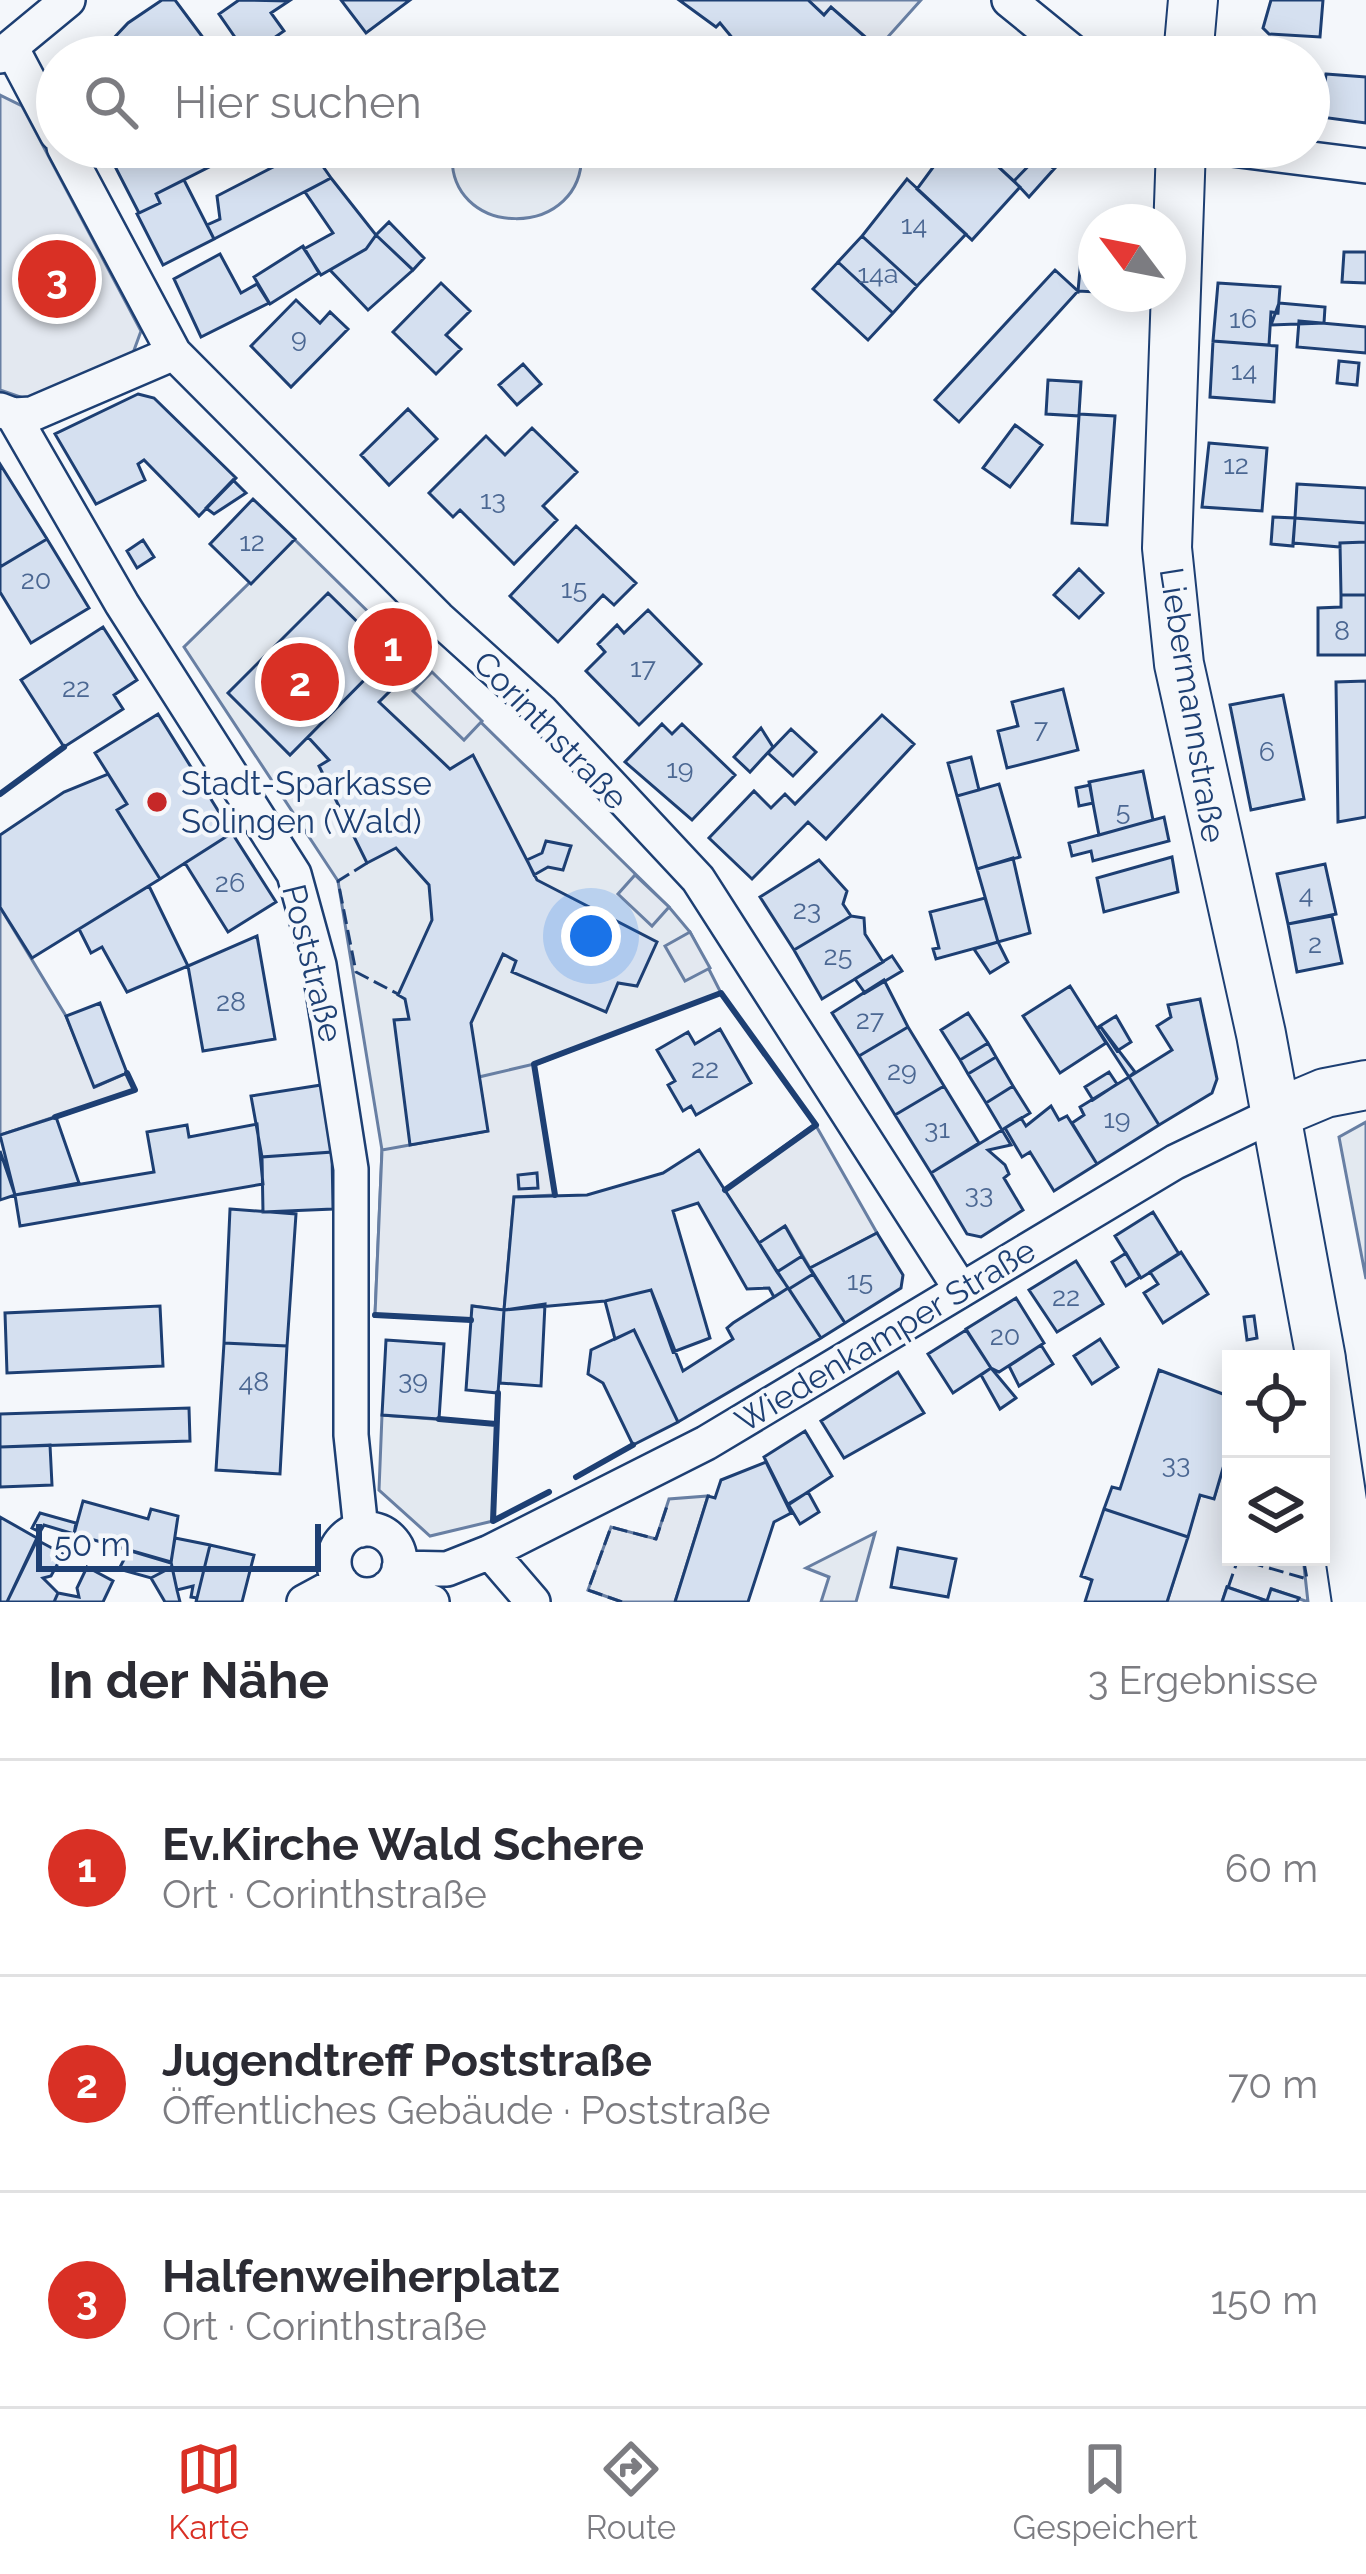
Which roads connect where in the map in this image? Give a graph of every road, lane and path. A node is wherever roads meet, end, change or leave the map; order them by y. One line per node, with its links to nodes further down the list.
1 (68, 0): 6 (street)
2 (1010, 0): 4 (street)
3 (1193, 0): 5 (main road)
4 (1054, 36)
5 (1190, 36)
6 (5, 51): 7 (street)
7 (36, 100)
8 (1330, 161): 9 (street)
9 (1366, 166)
10 (75, 168): 12 (street, Corinthstraße)
11 (1180, 168): 15 (main road, Liebermannstraße)
12 (174, 353): 13 (street); 16 (street, Corinthstraße)
13 (6, 412): 19 (street, Poststraße)
14 (1366, 1085): 15 (main road, Wiedenkamper Straße)
15 (1275, 1114): 16 (street, Wiedenkamper Straße); 17 (main road, Liebermannstraße)
16 (960, 1288): 20 (street, Wiedenkamper Straße)
17 (1319, 1350)
18 (1330, 1420): 26 (main road, Liebermannstraße)
19 (361, 1530): 21 (street); 22 (street)
20 (490, 1552): 21 (street, Wiedenkamper Straße); 25 (street)
21 (394, 1578): 22 (street, Wiedenkamper Straße); 24 (street)
22 (340, 1582): 23 (street)
23 (304, 1602)
24 (432, 1602)
25 (533, 1602)
26 (1357, 1602)

